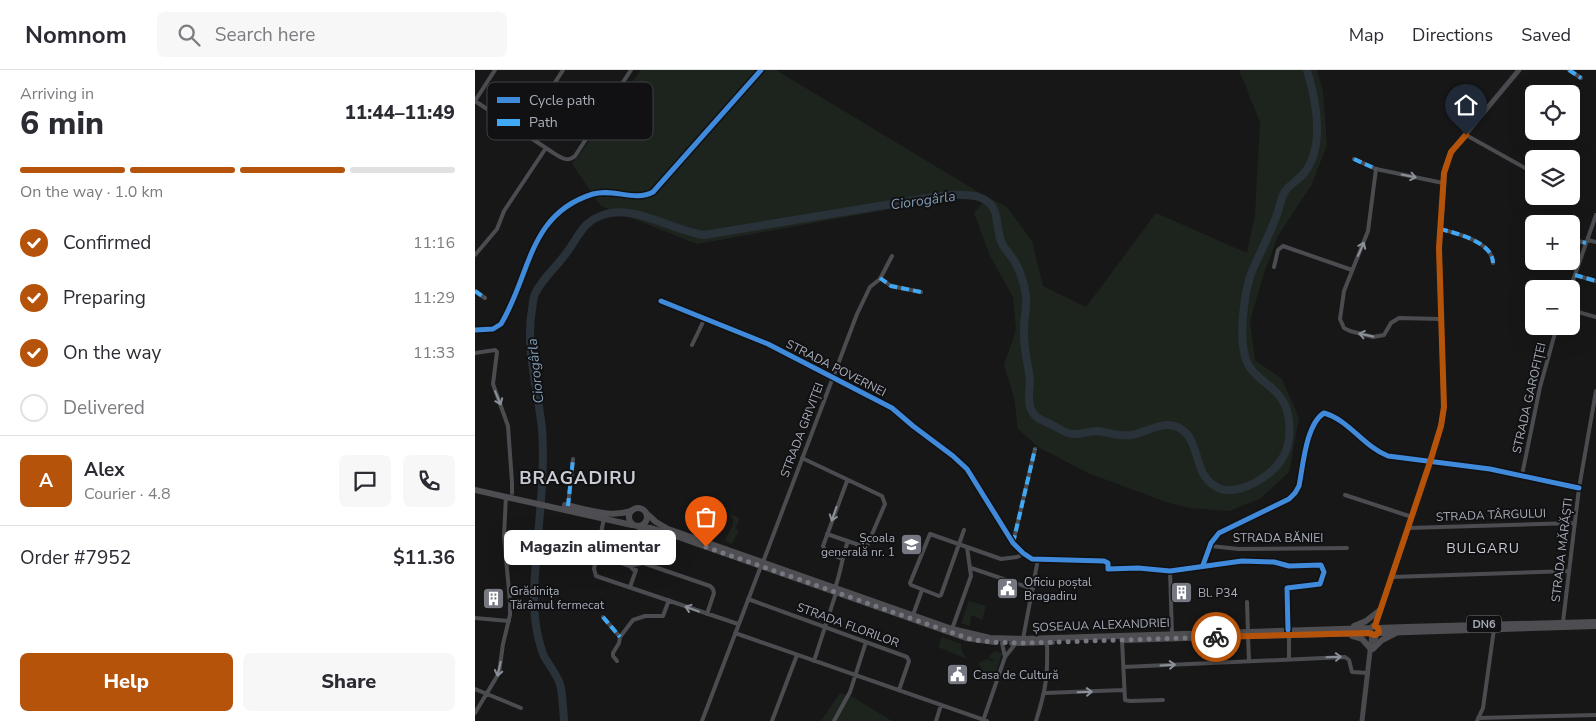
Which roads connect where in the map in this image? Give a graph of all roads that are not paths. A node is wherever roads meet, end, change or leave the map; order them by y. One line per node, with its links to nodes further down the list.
1 (495, 70): 9 (street)
2 (563, 70): 10 (street)
3 (631, 70): 11 (street)
4 (761, 70): 44 (street)
5 (1519, 70): 14 (main road)
6 (1569, 70): 7 (street)
7 (1581, 78)
8 (487, 82): 12 (street)
9 (487, 82)
10 (555, 82)
11 (623, 82)
12 (475, 101): 13 (street)
13 (487, 109)
14 (1466, 135): 19 (street); 21 (main road)
15 (534, 140): 17 (street)
16 (585, 140): 17 (street)
17 (546, 148): 27 (street)
18 (1354, 159): 20 (street)
19 (1525, 168)
20 (1376, 169): 21 (street, one-way to 21); 31 (street, one-way to 20)
21 (1443, 183): 23 (main road)
22 (1596, 215): 25 (street)
23 (1440, 229): 29 (street); 42 (main road)
24 (1580, 240): 25 (street)
25 (1587, 241): 26 (street); 32 (street)
26 (1596, 242)
27 (475, 255)
28 (892, 256): 33 (street, STRADA GRIVIȚEI)
29 (1493, 263)
30 (1274, 267): 31 (street)
31 (1352, 270): 42 (street, one-way to 31)
32 (1575, 275): 34 (street); 35 (street)
33 (880, 278): 37 (street); 48 (street, STRADA GRIVIȚEI)
34 (1573, 280)
35 (1596, 281)
36 (475, 291): 38 (street)
37 (921, 292)
38 (485, 298)
39 (661, 302): 43 (street, STRADA POVERNEI)
40 (1580, 313): 41 (street)
41 (1596, 317)
42 (1441, 319): 53 (main road)
43 (704, 320): 46 (street); 48 (street, STRADA POVERNEI)
44 (475, 330)
45 (1554, 335): 54 (street, STRADA GAROFIȚEI)
46 (692, 345)
47 (475, 353): 60 (street, one-way to 60)
48 (833, 377): 52 (street, STRADA GRIVIȚEI); 73 (street, STRADA POVERNEI)
49 (1596, 391): 57 (street, STRADA MĂRĂȘTI)
50 (1035, 449): 73 (street)
51 (573, 458): 62 (street)
52 (802, 458): 55 (street); 83 (street, STRADA GRIVIȚEI)
53 (1430, 462): 54 (street); 65 (main road); 75 (street)
54 (1522, 475): 57 (street)
55 (847, 481): 71 (street, one-way to 71); 72 (street)
56 (475, 486): 60 (highway, ȘOSEAUA ALEXANDRIEI / DN6)
57 (1579, 488): 67 (street, STRADA MĂRĂȘTI)
58 (475, 490): 60 (highway, ȘOSEAUA ALEXANDRIEI / DN6)
59 (1345, 495): 65 (street)
60 (513, 496): 61 (highway, ȘOSEAUA ALEXANDRIEI / DN6); 103 (street)
61 (557, 506): 62 (highway, ȘOSEAUA ALEXANDRIEI / DN6); 66 (highway, ȘOSEAUA ALEXANDRIEI / DN6)
62 (568, 506): 63 (highway, ȘOSEAUA ALEXANDRIEI / DN6)
63 (633, 510): 64 (highway, ȘOSEAUA ALEXANDRIEI / DN6); 68 (highway)
64 (646, 513): 68 (highway); 83 (highway, ȘOSEAUA ALEXANDRIEI / DN6)
65 (1412, 517): 69 (main road)
66 (604, 518): 68 (highway, ȘOSEAUA ALEXANDRIEI / DN6); 79 (street)
67 (1575, 523): 69 (street, STRADA TÂRGULUI); 89 (street, STRADA MĂRĂȘTI)
68 (637, 528): 83 (highway, ȘOSEAUA ALEXANDRIEI / DN6); 85 (street)
69 (1408, 528): 90 (main road)
70 (964, 530): 74 (street)
71 (827, 534): 72 (street); 80 (street)
72 (848, 541): 80 (street)
73 (1013, 543): 78 (street, STRADA POVERNEI)
74 (959, 545): 76 (street); 94 (street); 94 (street)
75 (1210, 546): 77 (street, STRADA BĂNIEI); 84 (street)
76 (967, 547): 78 (street); 86 (street)
77 (1347, 548)
78 (1024, 554): 81 (street, STRADA POVERNEI)
79 (597, 555): 85 (street); 91 (street)
80 (842, 559): 93 (street)
81 (1040, 559): 88 (street, STRADA POVERNEI); 92 (street)
82 (638, 564): 85 (street); 87 (street); 99 (street)
83 (762, 564): 93 (highway, ȘOSEAUA ALEXANDRIEI / DN6); 95 (street, STRADA GRIVIȚEI)
84 (1203, 565): 88 (street); 115 (street)
85 (631, 566): 87 (street)
86 (971, 568): 92 (street); 109 (street)
87 (635, 571): 91 (street)
88 (1170, 571): 116 (street)
89 (1569, 571): 90 (street); 104 (street, STRADA MĂRĂȘTI)
90 (1392, 577): 98 (main road)
91 (630, 587): 96 (street)
92 (1033, 589): 119 (street)
93 (836, 590): 100 (highway, ȘOSEAUA ALEXANDRIEI / DN6); 108 (street); 122 (highway, ȘOSEAUA ALEXANDRIEI / DN6)
94 (922, 590): 100 (street)
95 (748, 599): 106 (street, STRADA GRIVIȚEI); 108 (street, STRADA FLORILOR)
96 (669, 600): 99 (street, one-way to 96); 118 (street)
97 (1247, 602): 117 (street)
98 (1380, 610): 111 (highway); 112 (main road)
99 (707, 614): 106 (street)
100 (913, 615): 109 (highway, ȘOSEAUA ALEXANDRIEI / DN6)
101 (603, 617): 118 (street)
102 (475, 618): 103 (street)
103 (509, 621): 138 (street, one-way to 138)
104 (1563, 622): 105 (highway, ȘOSEAUA ALEXANDRIEI / DN6); 112 (highway, ȘOSEAUA ALEXANDRIEI / DN6)
105 (1596, 622)
106 (738, 624): 114 (street, STRADA GRIVIȚEI)
107 (1596, 626): 110 (highway, ȘOSEAUA ALEXANDRIEI / DN6)
108 (824, 628): 121 (street, STRADA FLORILOR); 130 (street)
109 (952, 629): 119 (highway, ȘOSEAUA ALEXANDRIEI / DN6)
110 (1494, 629): 113 (highway, ȘOSEAUA ALEXANDRIEI / DN6); 146 (street)
111 (1345, 631): 112 (highway, ȘOSEAUA ALEXANDRIEI / DN6); 115 (highway, ȘOSEAUA ALEXANDRIEI / DN6); 125 (highway)
112 (1374, 631): 113 (highway, ȘOSEAUA ALEXANDRIEI / DN6); 125 (main road)
113 (1398, 632): 125 (highway)
114 (735, 633): 126 (street); 147 (street, STRADA GRIVIȚEI)
115 (1288, 633): 117 (highway, ȘOSEAUA ALEXANDRIEI / DN6); 128 (street)
116 (1172, 634): 117 (highway, ȘOSEAUA ALEXANDRIEI / DN6); 119 (highway, ȘOSEAUA ALEXANDRIEI / DN6)
117 (1248, 634): 120 (highway, ȘOSEAUA ALEXANDRIEI / DN6); 131 (street)
118 (620, 636): 129 (street)
119 (1023, 639)
120 (1122, 640): 124 (highway, ȘOSEAUA ALEXANDRIEI / DN6); 132 (street)
121 (866, 642): 134 (street); 136 (street, STRADA FLORILOR)
122 (1001, 643): 123 (highway, ȘOSEAUA ALEXANDRIEI / DN6); 127 (street)
123 (1016, 643): 124 (highway, ȘOSEAUA ALEXANDRIEI / DN6); 127 (street)
124 (1047, 643): 139 (street)
125 (1372, 648): 133 (main road)
126 (797, 655): 130 (street); 148 (street)
127 (1005, 657): 145 (street)
128 (1289, 659): 131 (street); 133 (street, one-way to 133)
129 (617, 661)
130 (814, 661): 134 (street)
131 (1249, 661): 132 (street, one-way to 131)
132 (1123, 667): 137 (street)
133 (1368, 673): 152 (main road)
134 (855, 676): 136 (street); 149 (street)
135 (475, 689): 138 (street)
136 (899, 690): 141 (street)
137 (1124, 690): 139 (street, one-way to 137); 140 (street)
138 (487, 693): 142 (street); 143 (street)
139 (1045, 693): 151 (street)
140 (1163, 700)
141 (941, 704): 145 (street); 150 (street)
142 (521, 708)
143 (475, 713)
144 (1596, 715): 146 (street)
145 (984, 720)
146 (1477, 720)
147 (702, 721)
148 (772, 721)
149 (834, 721)
150 (936, 721)
151 (1036, 721)
152 (1362, 721)

